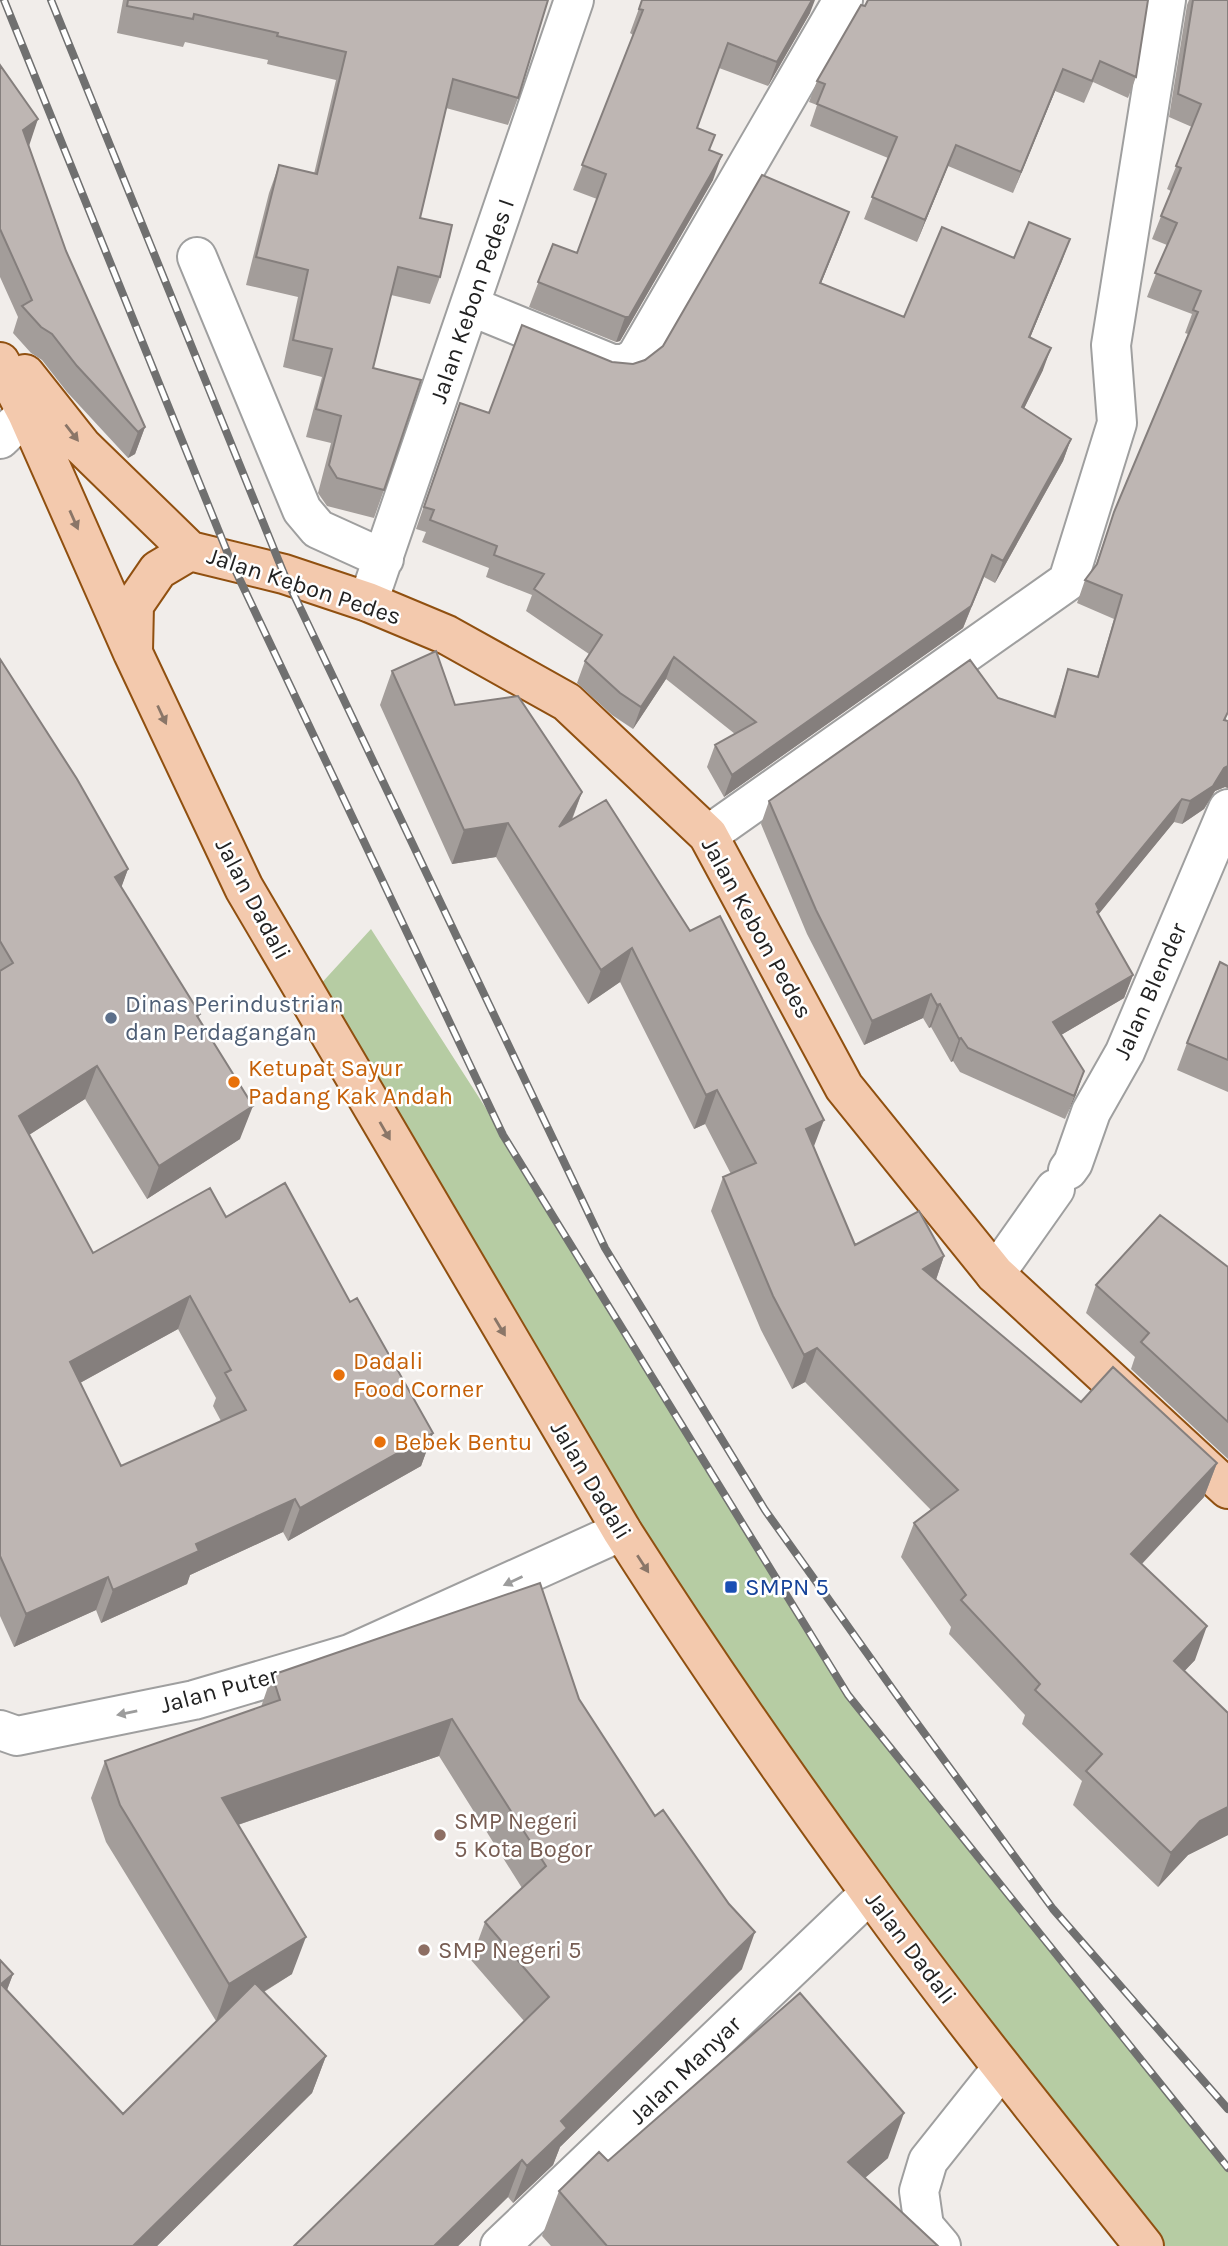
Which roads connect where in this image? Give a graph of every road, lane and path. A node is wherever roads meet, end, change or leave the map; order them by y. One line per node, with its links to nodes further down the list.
1 (574, 0): 5 (street, Jalan Kebon Pedes I)
2 (844, 0): 5 (street)
3 (1166, 0): 15 (street)
4 (197, 257): 11 (street)
5 (470, 306): 11 (street, Jalan Kebon Pedes I)
6 (0, 341): 10 (main road, Jalan Kebon Pedes, one-way to 10)
7 (0, 362): 8 (main road, Jalan Dadali)
8 (27, 413): 9 (street); 13 (main road, Jalan Dadali, one-way to 13)
9 (0, 439)
10 (190, 551): 12 (main road, Jalan Kebon Pedes); 13 (main road, Jalan Dadali)
11 (384, 559): 12 (street, Jalan Kebon Pedes I)
12 (368, 602): 15 (main road, Jalan Kebon Pedes)
13 (133, 653): 18 (main road, Jalan Dadali, one-way to 18)
14 (1228, 809): 16 (street, Jalan Blender)
15 (708, 835): 16 (main road, Jalan Kebon Pedes)
16 (995, 1274): 17 (main road, Jalan Kebon Pedes)
17 (1228, 1489)
18 (622, 1531): 19 (street, Jalan Puter, one-way to 19); 20 (main road, Jalan Dadali, one-way to 20)
19 (0, 1730)
20 (870, 1893): 21 (main road, Jalan Dadali); 22 (street, Jalan Manyar)
21 (1002, 2068): 23 (street); 24 (main road, Jalan Dadali)
22 (500, 2246)
23 (941, 2246)
24 (1144, 2246)

